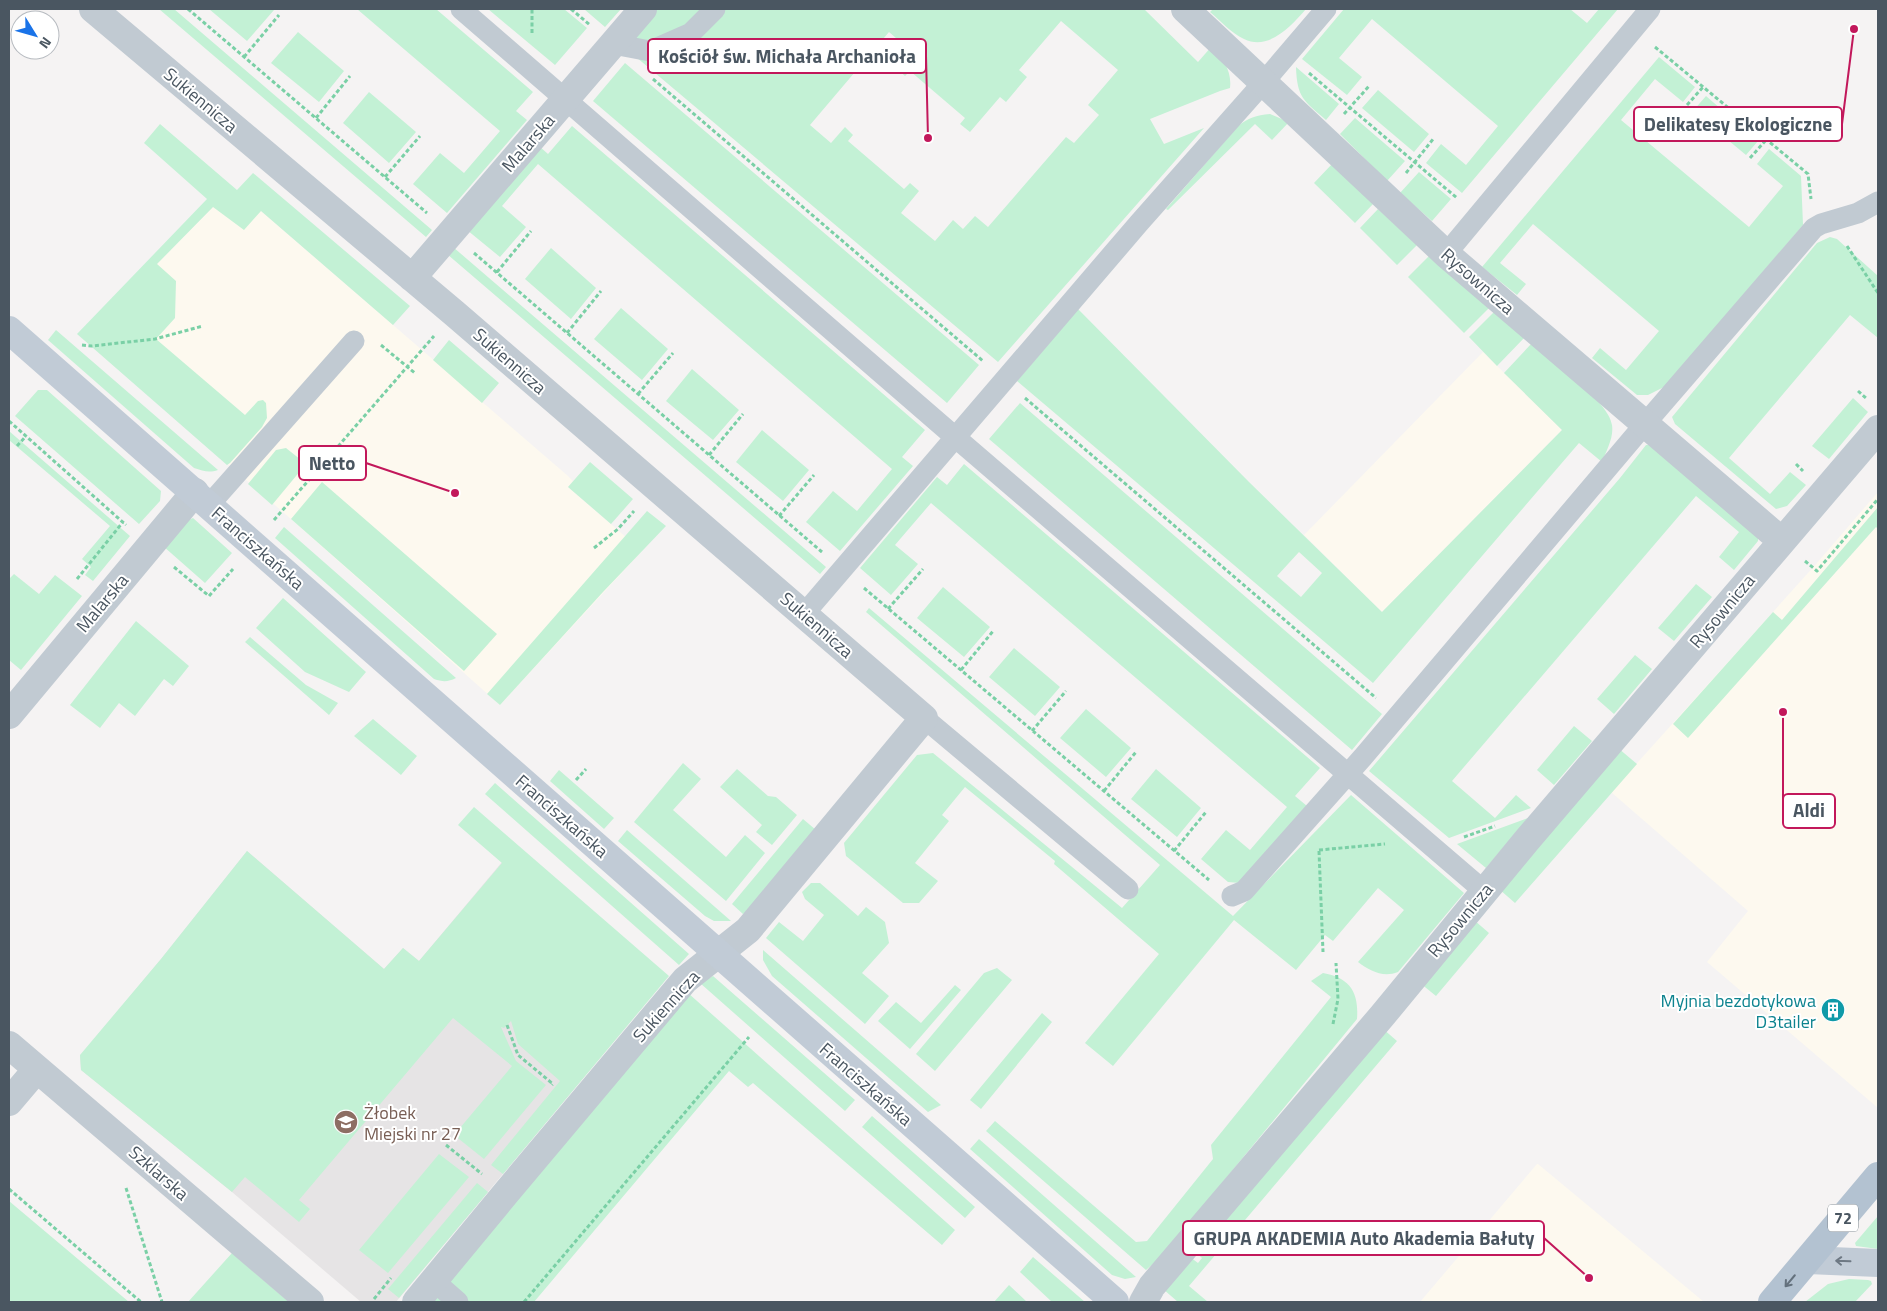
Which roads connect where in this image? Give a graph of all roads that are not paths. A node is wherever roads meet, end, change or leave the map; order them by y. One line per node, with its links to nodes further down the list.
1 (92, 9): 13 (street, Sukiennicza)
2 (461, 9): 10 (lane)
3 (643, 9): 8 (street, Malarska)
4 (715, 9): 8 (lane)
5 (1185, 9): 9 (street, Rysownicza)
6 (1326, 9): 9 (lane)
7 (1650, 9): 12 (lane)
8 (613, 44): 10 (street, Malarska)
9 (1263, 83): 12 (street, Rysownicza); 18 (lane)
10 (566, 99): 13 (street, Malarska); 18 (lane)
11 (1878, 202): 16 (lane)
12 (1446, 254): 16 (street, Rysownicza)
13 (412, 278): 21 (street, Sukiennicza)
14 (9, 330): 19 (street, Franciszkańska)
15 (354, 341): 19 (lane)
16 (1644, 425): 20 (street, Rysownicza); 24 (lane)
17 (1878, 429): 20 (street, Rysownicza)
18 (955, 437): 21 (lane); 24 (lane)
19 (202, 499): 22 (street, Malarska); 28 (street, Franciszkańska)
20 (1782, 541): 26 (street, Rysownicza)
21 (804, 614): 23 (street, Sukiennicza)
22 (9, 714)
23 (924, 718): 25 (lane, Sukiennicza); 28 (street, Sukiennicza)
24 (1348, 774): 26 (lane); 27 (lane)
25 (1128, 889)
26 (1484, 891): 40 (street, Rysownicza)
27 (1232, 896)
28 (717, 953): 35 (street, Sukiennicza); 39 (street, Franciszkańska)
29 (9, 1045): 30 (street, Szklarska)
30 (37, 1069): 31 (street); 36 (street, Szklarska)
31 (9, 1102)
32 (1878, 1176): 33 (main road, 72)
33 (1808, 1260): 34 (street, one-way to 33); 41 (main road, 72, one-way to 41)
34 (1878, 1263)
35 (434, 1281): 37 (street, Sukiennicza); 38 (lane)
36 (310, 1302)
37 (416, 1302)
38 (458, 1302)
39 (1115, 1302)
40 (1142, 1302)
41 (1772, 1302)

